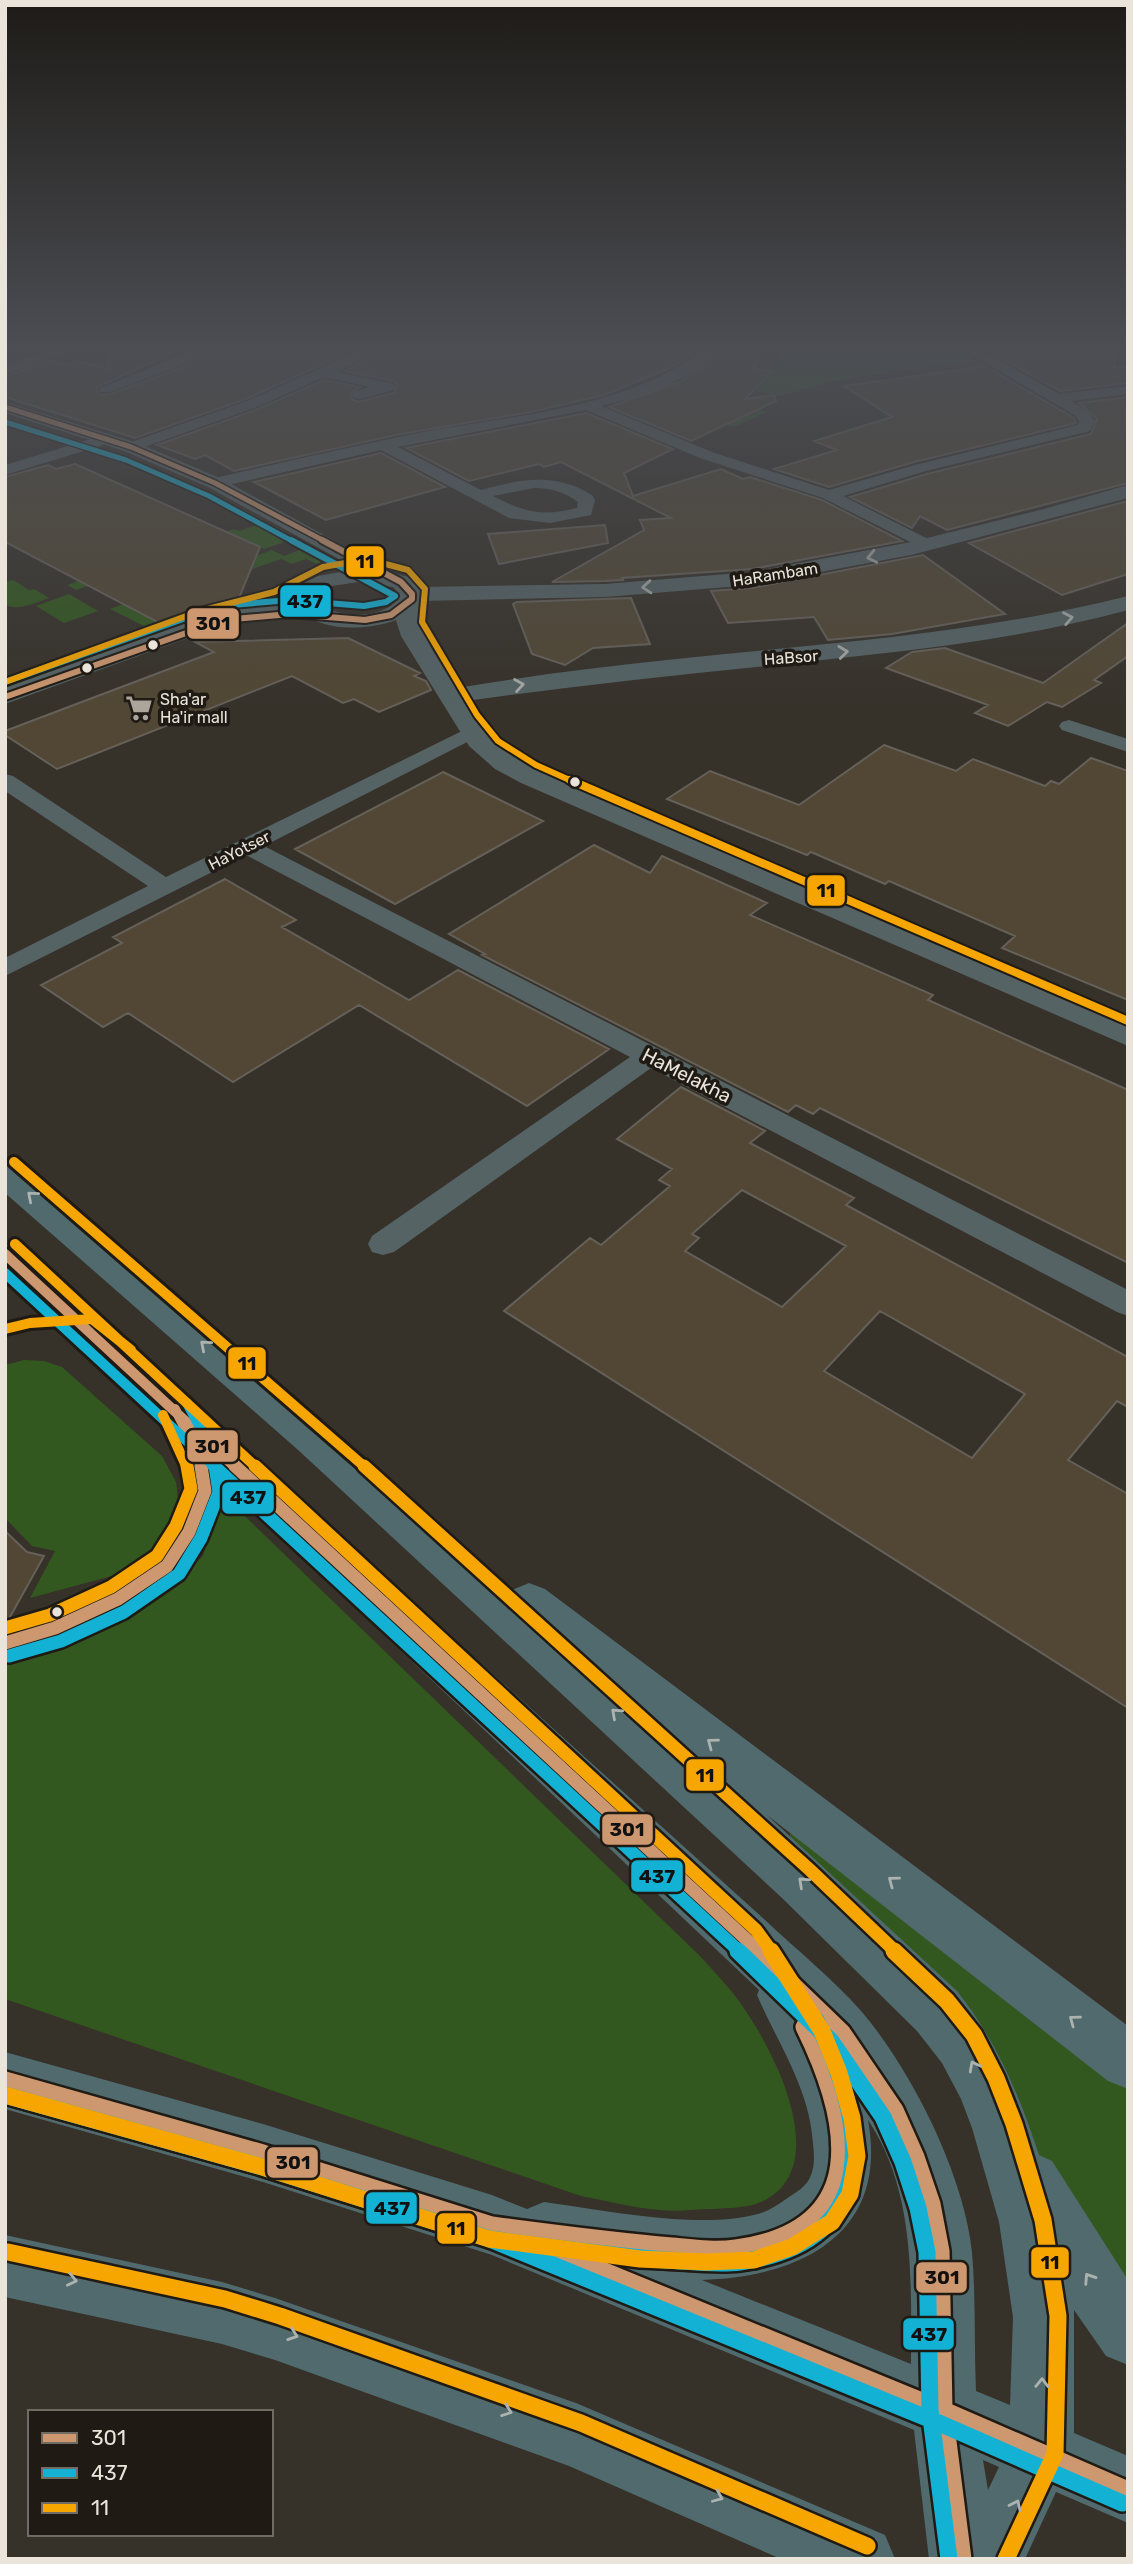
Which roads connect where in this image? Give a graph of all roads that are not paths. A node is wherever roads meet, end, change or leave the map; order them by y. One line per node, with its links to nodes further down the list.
1 (186, 471): 6 (street)
2 (270, 471): 6 (street)
3 (432, 471): 8 (street)
4 (754, 471): 9 (street)
5 (912, 471): 9 (street)
6 (215, 483): 11 (street)
7 (1128, 491): 10 (street, HaRambam)
8 (479, 495): 8 (street)
9 (829, 495): 10 (street)
10 (926, 545): 14 (street, HaRambam, one-way to 14)
11 (344, 553): 12 (street); 13 (street)
12 (390, 578): 13 (street); 14 (street)
13 (316, 586): 16 (street); 18 (street)
14 (410, 599): 17 (street); 19 (street)
15 (1128, 603): 20 (street, HaBsor, one-way to 15)
16 (320, 616): 17 (street); 18 (street)
17 (350, 621): 19 (street)
18 (205, 624): 21 (street)
19 (430, 661): 20 (street)
20 (452, 696): 23 (street)
21 (5, 697)
22 (1069, 726): 24 (street)
23 (472, 732): 26 (street, HaYotser); 29 (street)
24 (1128, 746)
25 (5, 781): 27 (street)
26 (246, 846): 27 (street, HaYotser); 30 (street, HaMelakha)
27 (165, 887): 28 (street, HaYotser)
28 (5, 968)
29 (1128, 1036)
30 (650, 1056): 32 (street); 34 (street, HaMelakha)
31 (5, 1173): 35 (highway, one-way to 31)
32 (383, 1244)
33 (5, 1254): 36 (highway)
34 (1128, 1304)
35 (312, 1437): 37 (highway, one-way to 35); 39 (highway, one-way to 35)
36 (746, 1939): 40 (highway); 43 (highway)
37 (1128, 2061)
38 (20, 2087): 40 (highway)
39 (1001, 2128): 42 (highway, one-way to 39); 44 (highway, one-way to 39)
40 (492, 2225): 43 (highway)
41 (5, 2266): 46 (highway, one-way to 46)
42 (1128, 2334)
43 (944, 2410): 44 (highway); 47 (highway)
44 (1041, 2451): 45 (highway); 48 (highway, one-way to 44)
45 (1128, 2490)
46 (861, 2559)
47 (963, 2559)
48 (990, 2559)

